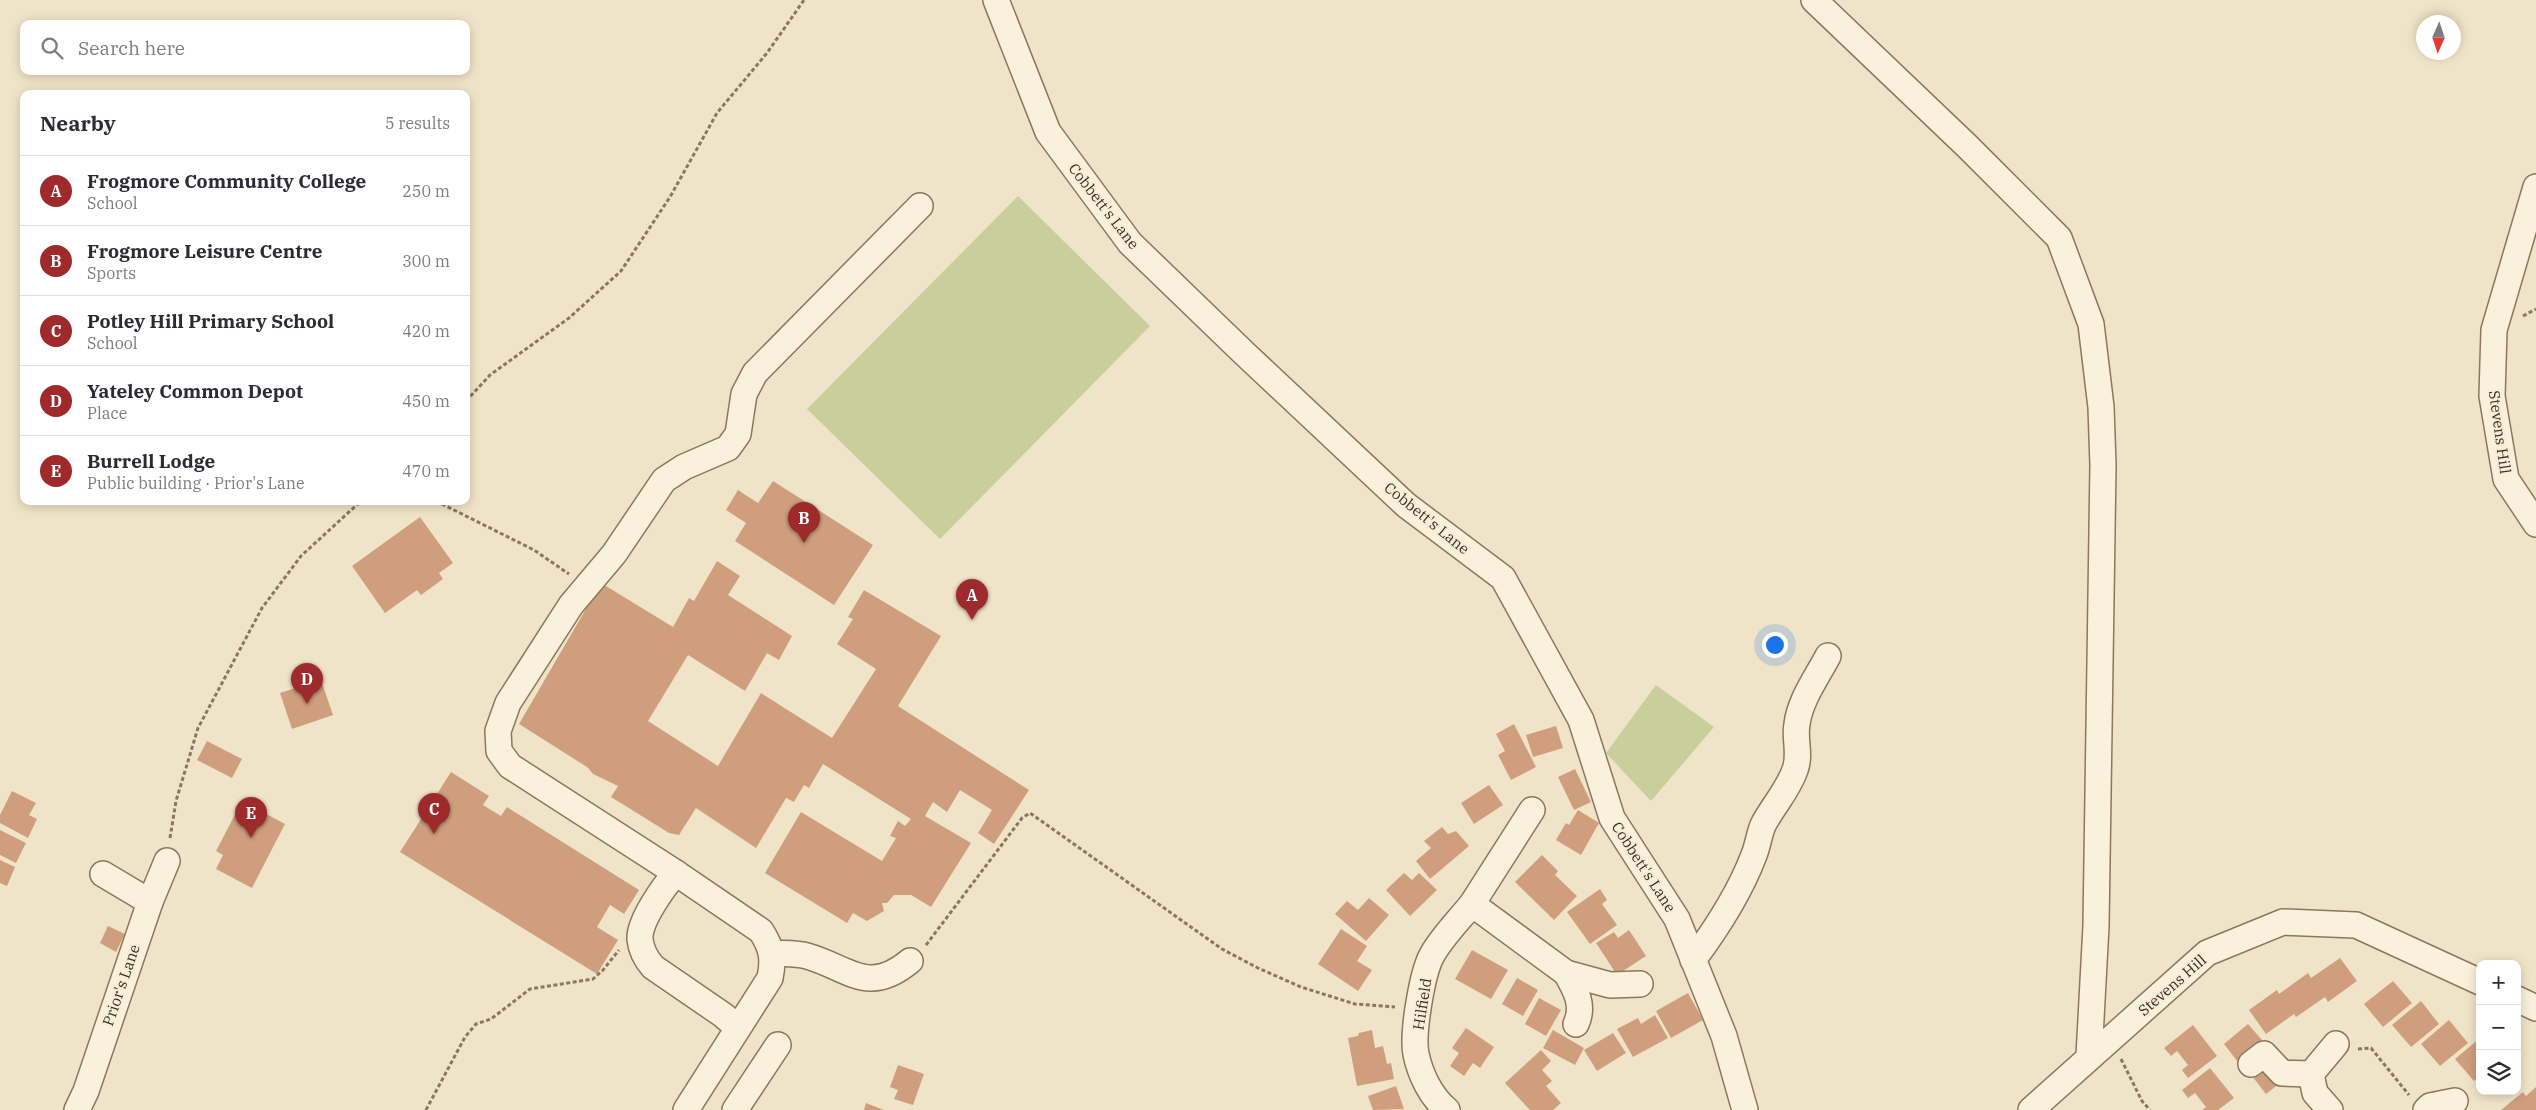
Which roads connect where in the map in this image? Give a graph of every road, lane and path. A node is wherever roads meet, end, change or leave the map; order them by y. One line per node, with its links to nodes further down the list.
1 (804, 0): 6 (path)
2 (996, 0): 20 (street, Cobbett's Lane)
3 (1814, 0): 33 (street)
4 (2536, 186): 9 (street, Stevens Hill)
5 (920, 206): 10 (street)
6 (470, 397)
7 (357, 505): 13 (path)
8 (444, 505): 10 (path)
9 (2536, 524)
10 (586, 587): 14 (street)
11 (1828, 656): 20 (street)
12 (1532, 810): 17 (street, Hilfield)
13 (167, 861): 16 (street, Prior's Lane)
14 (676, 873): 18 (street); 19 (street)
15 (103, 874): 16 (street)
16 (150, 902): 38 (street, Prior's Lane)
17 (1472, 904): 22 (street); 27 (street, Hilfield)
18 (641, 943): 29 (street); 39 (path)
19 (772, 954): 21 (street); 29 (street)
20 (1694, 960): 43 (street, Cobbett's Lane)
21 (910, 961): 27 (path)
22 (1566, 973): 24 (street); 28 (street)
23 (2476, 980): 30 (street, Stevens Hill)
24 (1640, 984)
25 (2521, 1001): 26 (street)
26 (2536, 1008)
27 (1419, 1009): 42 (street, Hilfield)
28 (1576, 1024)
29 (736, 1027): 40 (street)
30 (2111, 1038): 33 (street, Stevens Hill); 45 (path)
31 (2336, 1044): 35 (street); 37 (path)
32 (778, 1045): 41 (street)
33 (2089, 1056): 44 (street, Stevens Hill)
34 (2251, 1064): 35 (street)
35 (2312, 1074): 46 (street)
36 (2455, 1101): 37 (street)
37 (2428, 1108)
38 (77, 1110)
39 (426, 1110)
40 (686, 1110)
41 (735, 1110)
42 (1447, 1110)
43 (1745, 1110)
44 (2031, 1110)
45 (2150, 1110)
46 (2330, 1110)

